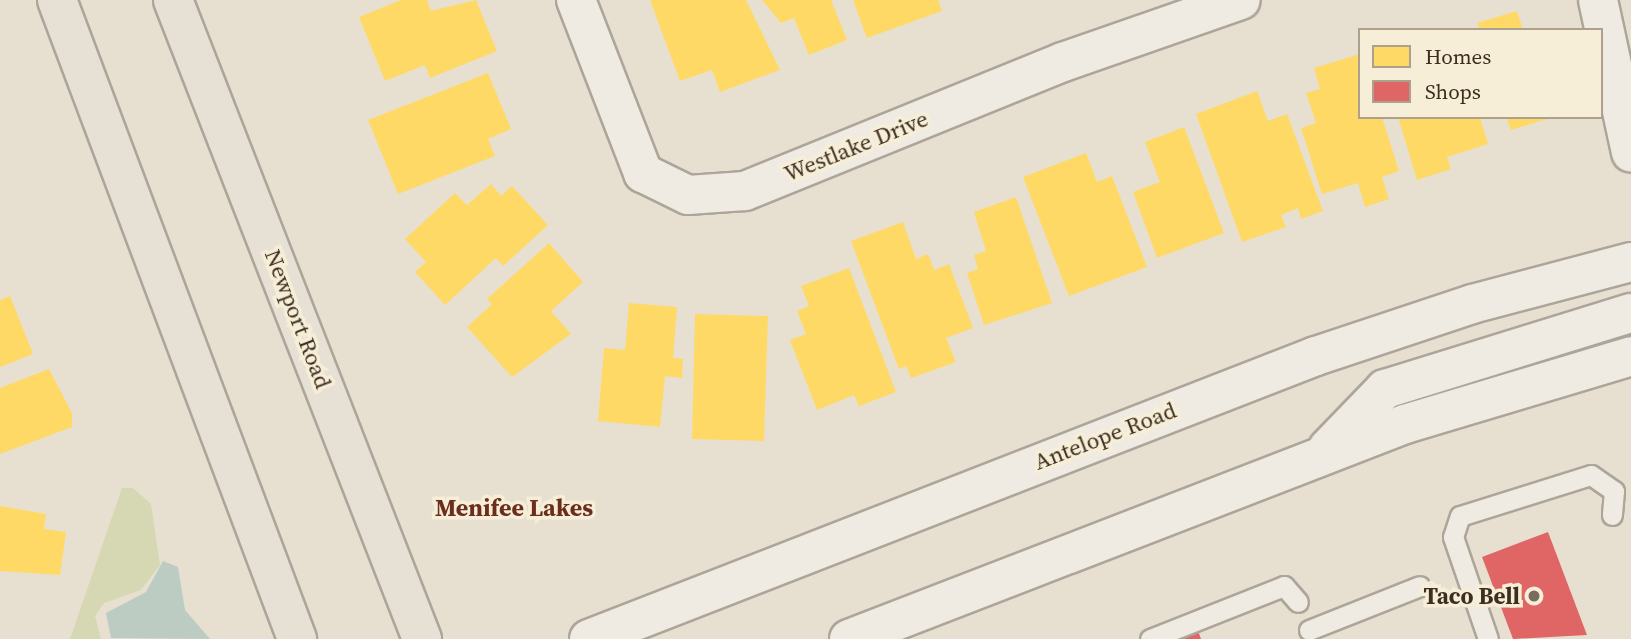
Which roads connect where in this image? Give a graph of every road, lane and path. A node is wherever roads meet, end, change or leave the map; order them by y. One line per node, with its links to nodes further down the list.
1 (57, 0): 15 (main road)
2 (173, 0): 16 (main road, Newport Road)
3 (576, 0): 4 (main road, Westlake Drive)
4 (1241, 0)
5 (1598, 0): 6 (main road)
6 (1631, 152)
7 (1631, 262): 17 (main road, Antelope Road)
8 (1631, 313): 10 (main road)
9 (1631, 356): 10 (main road)
10 (1322, 455): 18 (main road)
11 (1612, 515): 20 (lane)
12 (1420, 586): 14 (lane)
13 (1298, 602): 19 (lane)
14 (1309, 629)
15 (297, 639)
16 (422, 639)
17 (589, 639)
18 (849, 639)
19 (1150, 639)
20 (1488, 639)

